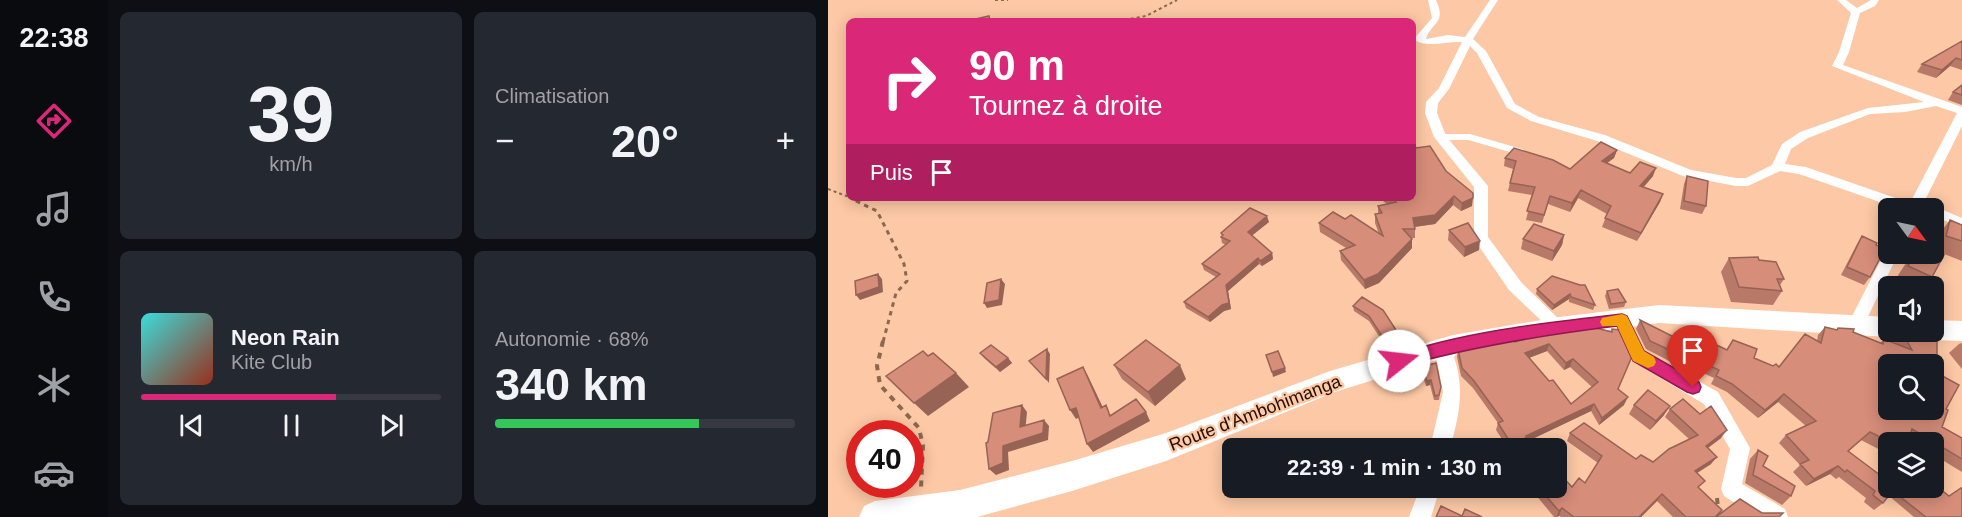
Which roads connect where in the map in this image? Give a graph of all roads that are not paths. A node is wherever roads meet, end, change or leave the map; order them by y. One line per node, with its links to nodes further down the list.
1 (1432, 0): 6 (street)
2 (1494, 0): 6 (street)
3 (1841, 0): 5 (street)
4 (1875, 0): 5 (street)
5 (1856, 12): 7 (street)
6 (1468, 40): 9 (street); 11 (street)
7 (1937, 103): 8 (street); 11 (street)
8 (1962, 113): 13 (street)
9 (1440, 136): 10 (lane); 20 (street)
10 (1531, 155)
11 (1777, 167): 12 (street)
12 (1881, 198)
13 (1923, 198)
14 (1944, 215): 15 (street)
15 (1962, 223)
16 (1886, 264): 18 (street)
17 (1622, 320): 18 (street, Route d'Ambohimanga); 20 (street, Route d'Ambohimanga); 28 (street)
18 (1856, 324): 19 (street, Route d'Ambohimanga)
19 (1878, 326)
20 (1559, 327): 23 (street, Route d'Ambohimanga)
21 (1944, 330): 22 (street)
22 (1962, 331)
23 (1453, 345): 24 (street); 26 (street, Route d'Ambohimanga)
24 (1443, 438)
25 (1427, 498): 27 (street)
26 (875, 517)
27 (1420, 517)
28 (1777, 517)

